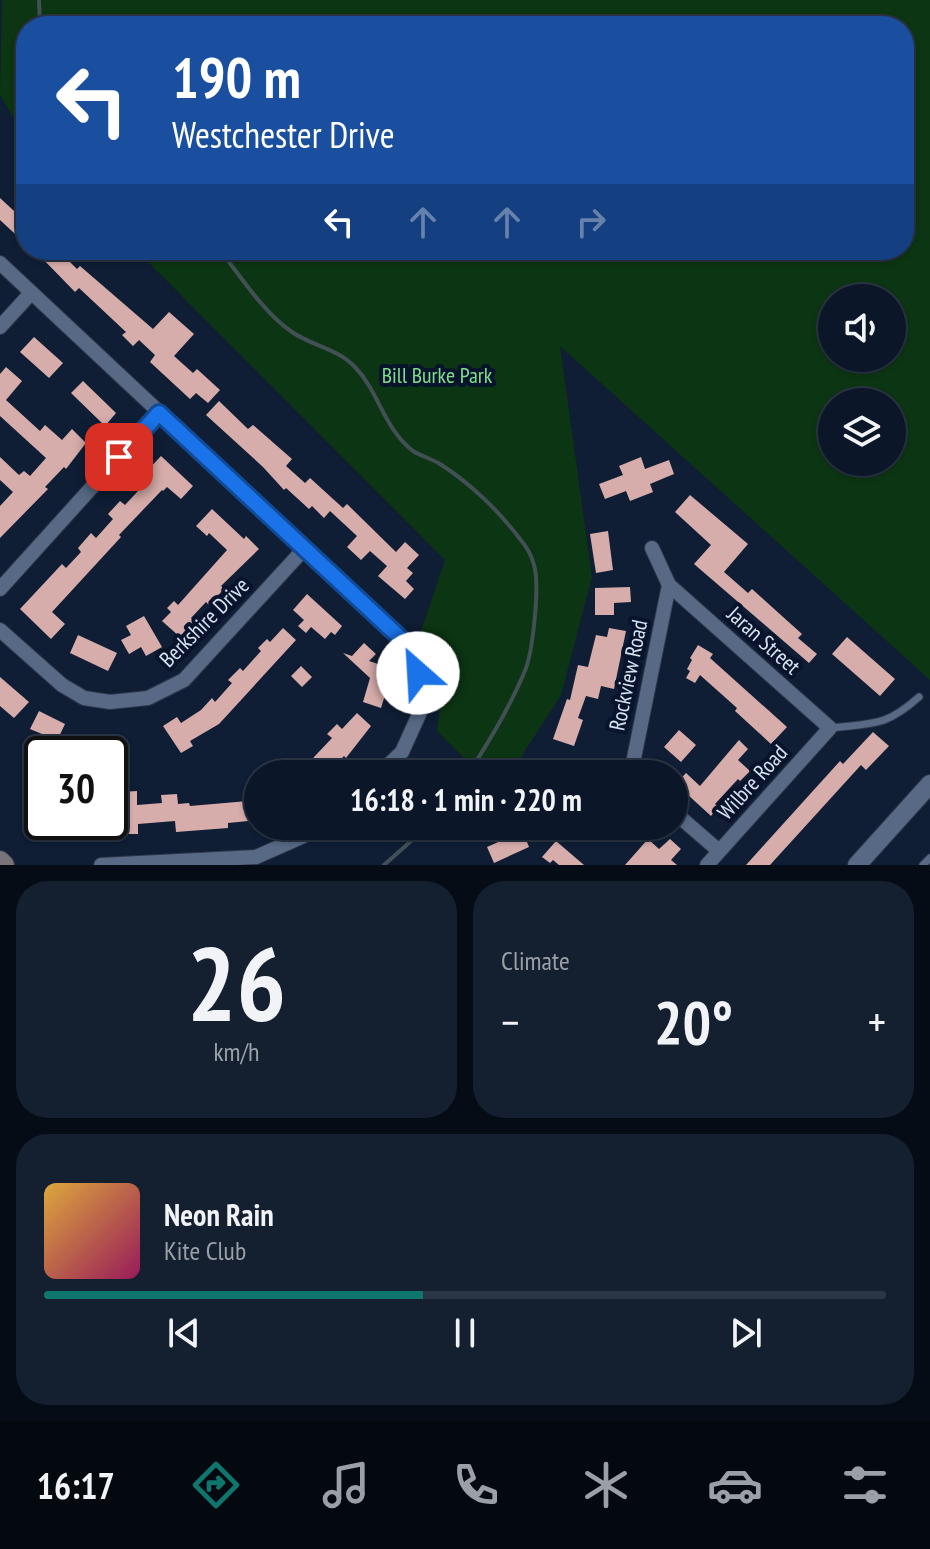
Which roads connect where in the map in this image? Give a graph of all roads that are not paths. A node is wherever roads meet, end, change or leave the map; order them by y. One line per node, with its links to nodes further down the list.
1 (0, 263): 2 (street)
2 (31, 293): 3 (street); 4 (street)
3 (0, 327)
4 (159, 413): 5 (street); 8 (street)
5 (305, 548): 9 (street, Berkshire Drive); 12 (street)
6 (652, 548): 7 (street)
7 (669, 585): 11 (street, Jaran Street); 13 (street, Rockview Road)
8 (0, 589)
9 (0, 630)
10 (919, 697): 11 (lane)
11 (830, 728): 17 (street, Wilbre Road)
12 (394, 760)
13 (634, 760)
14 (930, 784): 21 (street)
15 (688, 824): 17 (street)
16 (294, 840): 19 (street)
17 (719, 851): 20 (street, Wilbre Road)
18 (930, 858): 22 (lane)
19 (101, 865)
20 (707, 865)
21 (857, 865)
22 (923, 865)

